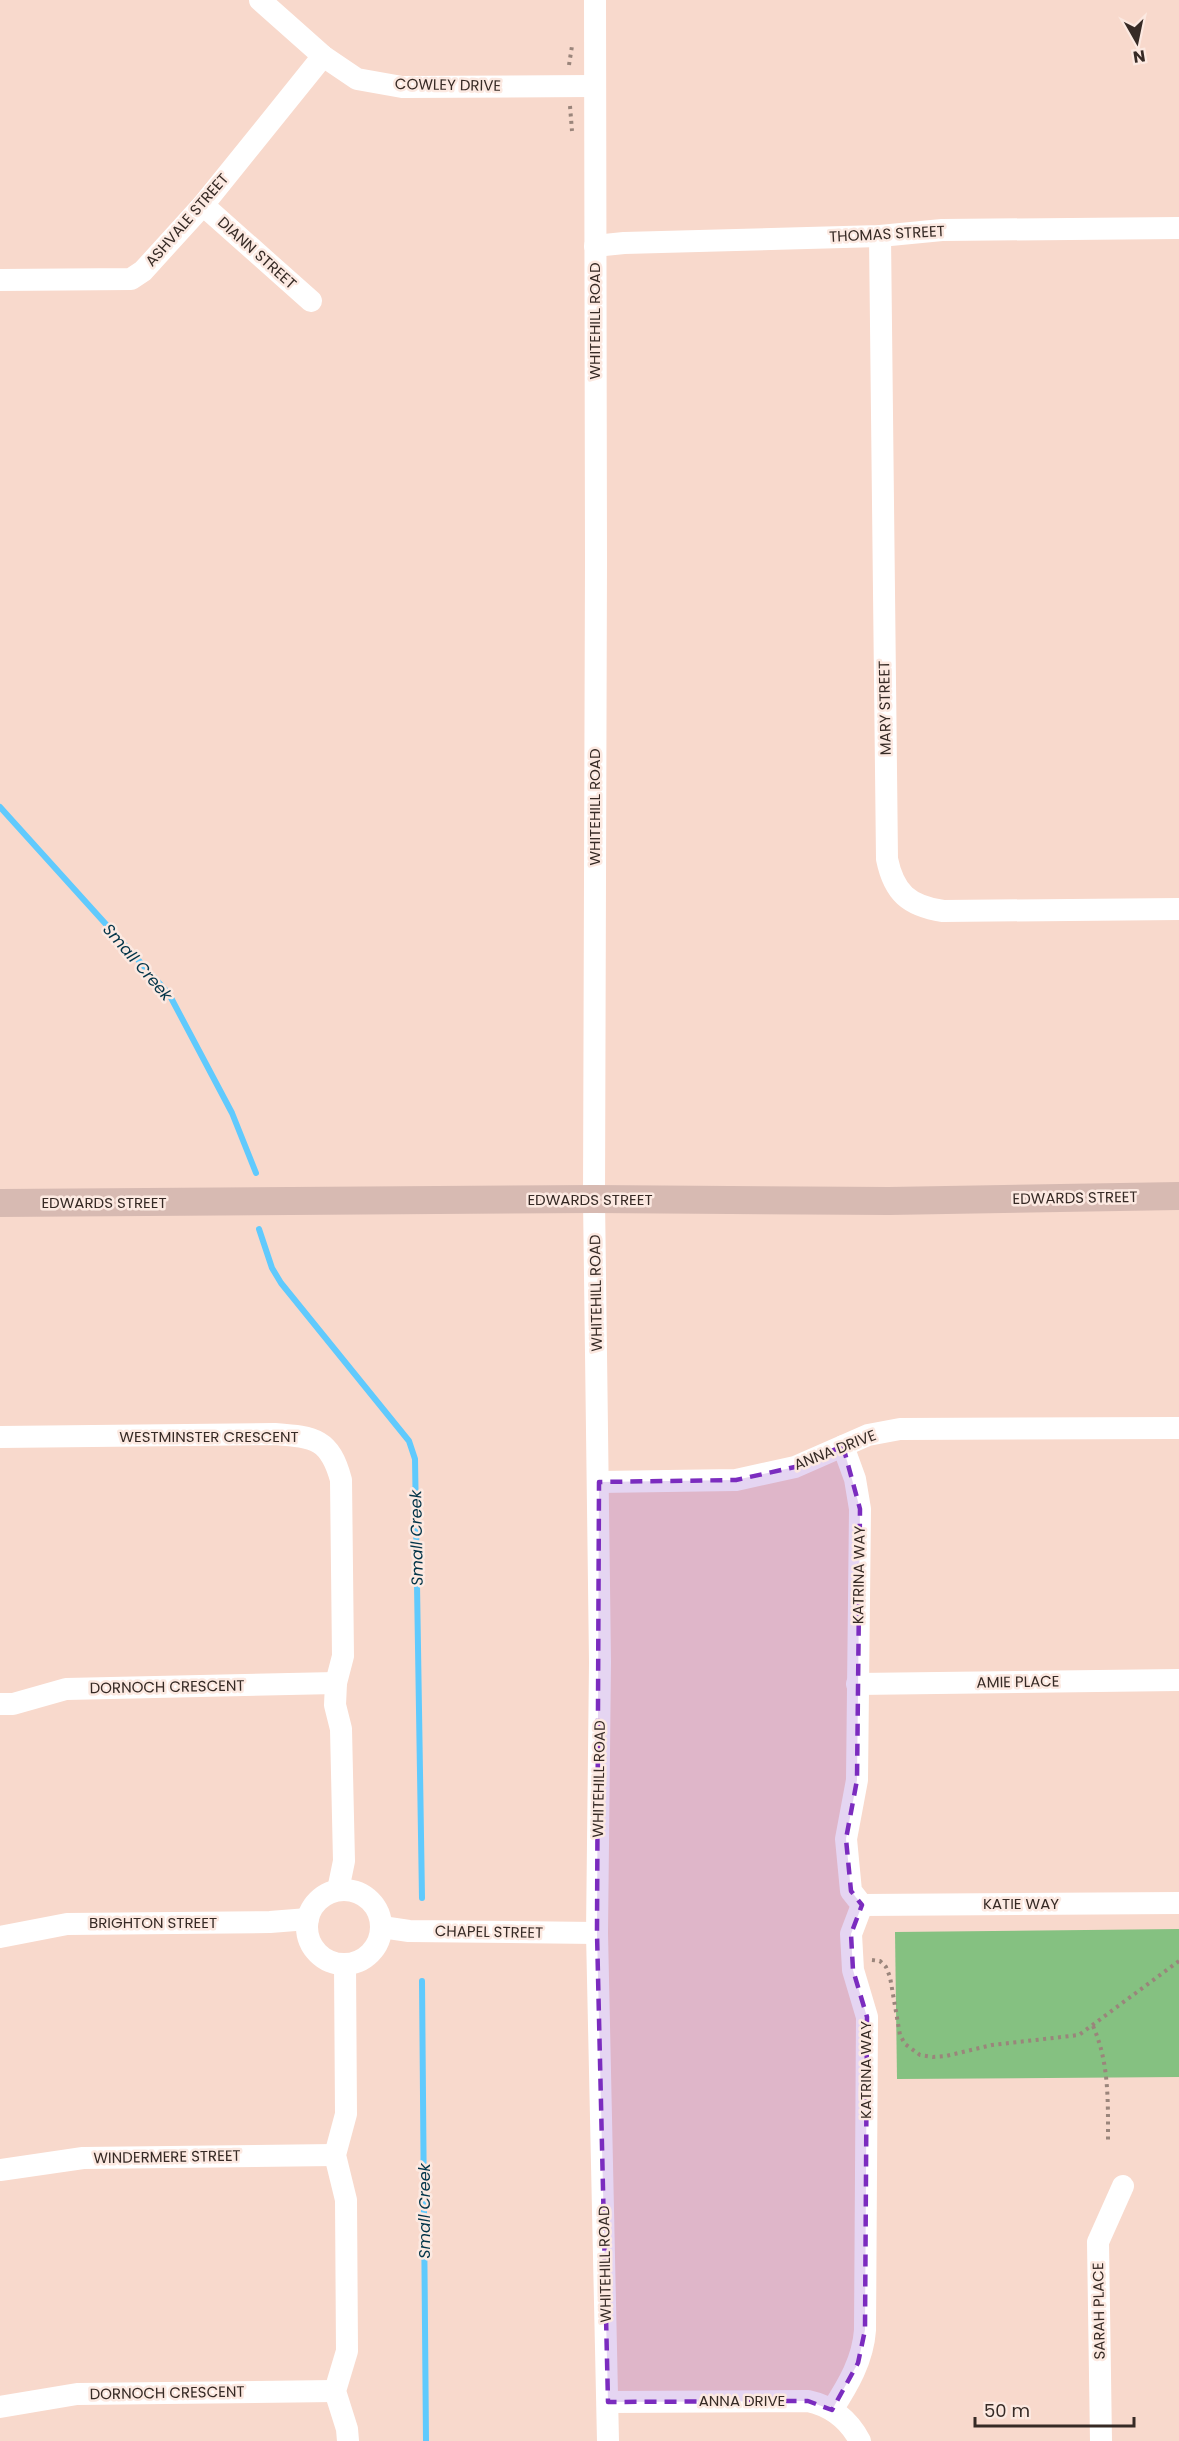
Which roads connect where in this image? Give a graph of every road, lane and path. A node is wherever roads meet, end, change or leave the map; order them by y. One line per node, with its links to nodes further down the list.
1 (260, 0): 3 (street, COWLEY DRIVE)
2 (595, 0): 4 (street, WHITEHILL ROAD)
3 (323, 56): 4 (street, COWLEY DRIVE); 5 (street, ASHVALE STREET)
4 (593, 86): 8 (street, WHITEHILL ROAD)
5 (203, 205): 9 (street, ASHVALE STREET); 10 (street, DIANN STREET)
6 (1179, 228): 7 (street, THOMAS STREET)
7 (880, 236): 8 (street, THOMAS STREET); 11 (street, MARY STREET)
8 (595, 246): 13 (street, WHITEHILL ROAD)
9 (0, 280)
10 (311, 301)
11 (1179, 909)
12 (1179, 1196): 13 (main road, EDWARDS STREET)
13 (594, 1199): 14 (main road, EDWARDS STREET); 18 (street, WHITEHILL ROAD)
14 (0, 1203)
15 (1179, 1428): 17 (street, ANNA DRIVE)
16 (0, 1437): 20 (street, WESTMINSTER CRESCENT)
17 (843, 1446): 18 (street, ANNA DRIVE); 21 (street, KATRINA WAY)
18 (599, 1482): 28 (street, WHITEHILL ROAD)
19 (1179, 1680): 21 (street, AMIE PLACE)
20 (336, 1683): 22 (street, DORNOCH CRESCENT); 23 (street, WESTMINSTER CRESCENT)
21 (856, 1684): 25 (street, KATRINA WAY)
22 (0, 1704)
23 (338, 1890): 26 (street); 27 (street)
24 (1179, 1903): 25 (street, KATIE WAY)
25 (862, 1905): 31 (street, KATRINA WAY)
26 (308, 1919): 29 (street, BRIGHTON STREET); 32 (street)
27 (382, 1927): 28 (street, CHAPEL STREET); 32 (street)
28 (597, 1933): 39 (street, WHITEHILL ROAD)
29 (0, 1937)
30 (1179, 1961): 33 (path)
31 (853, 1962): 33 (path); 41 (street, KATRINA WAY)
32 (345, 1964): 35 (street)
33 (1093, 2026): 34 (path)
34 (1108, 2140)
35 (334, 2155): 36 (street, WINDERMERE STREET); 38 (street)
36 (0, 2170)
37 (1123, 2186): 45 (street, SARAH PLACE)
38 (335, 2391): 40 (street, DORNOCH CRESCENT); 42 (street)
39 (608, 2402): 41 (street, ANNA DRIVE); 43 (street, WHITEHILL ROAD)
40 (0, 2407)
41 (832, 2410): 44 (street, ANNA DRIVE)
42 (348, 2441)
43 (608, 2441)
44 (860, 2441)
45 (1101, 2441)

